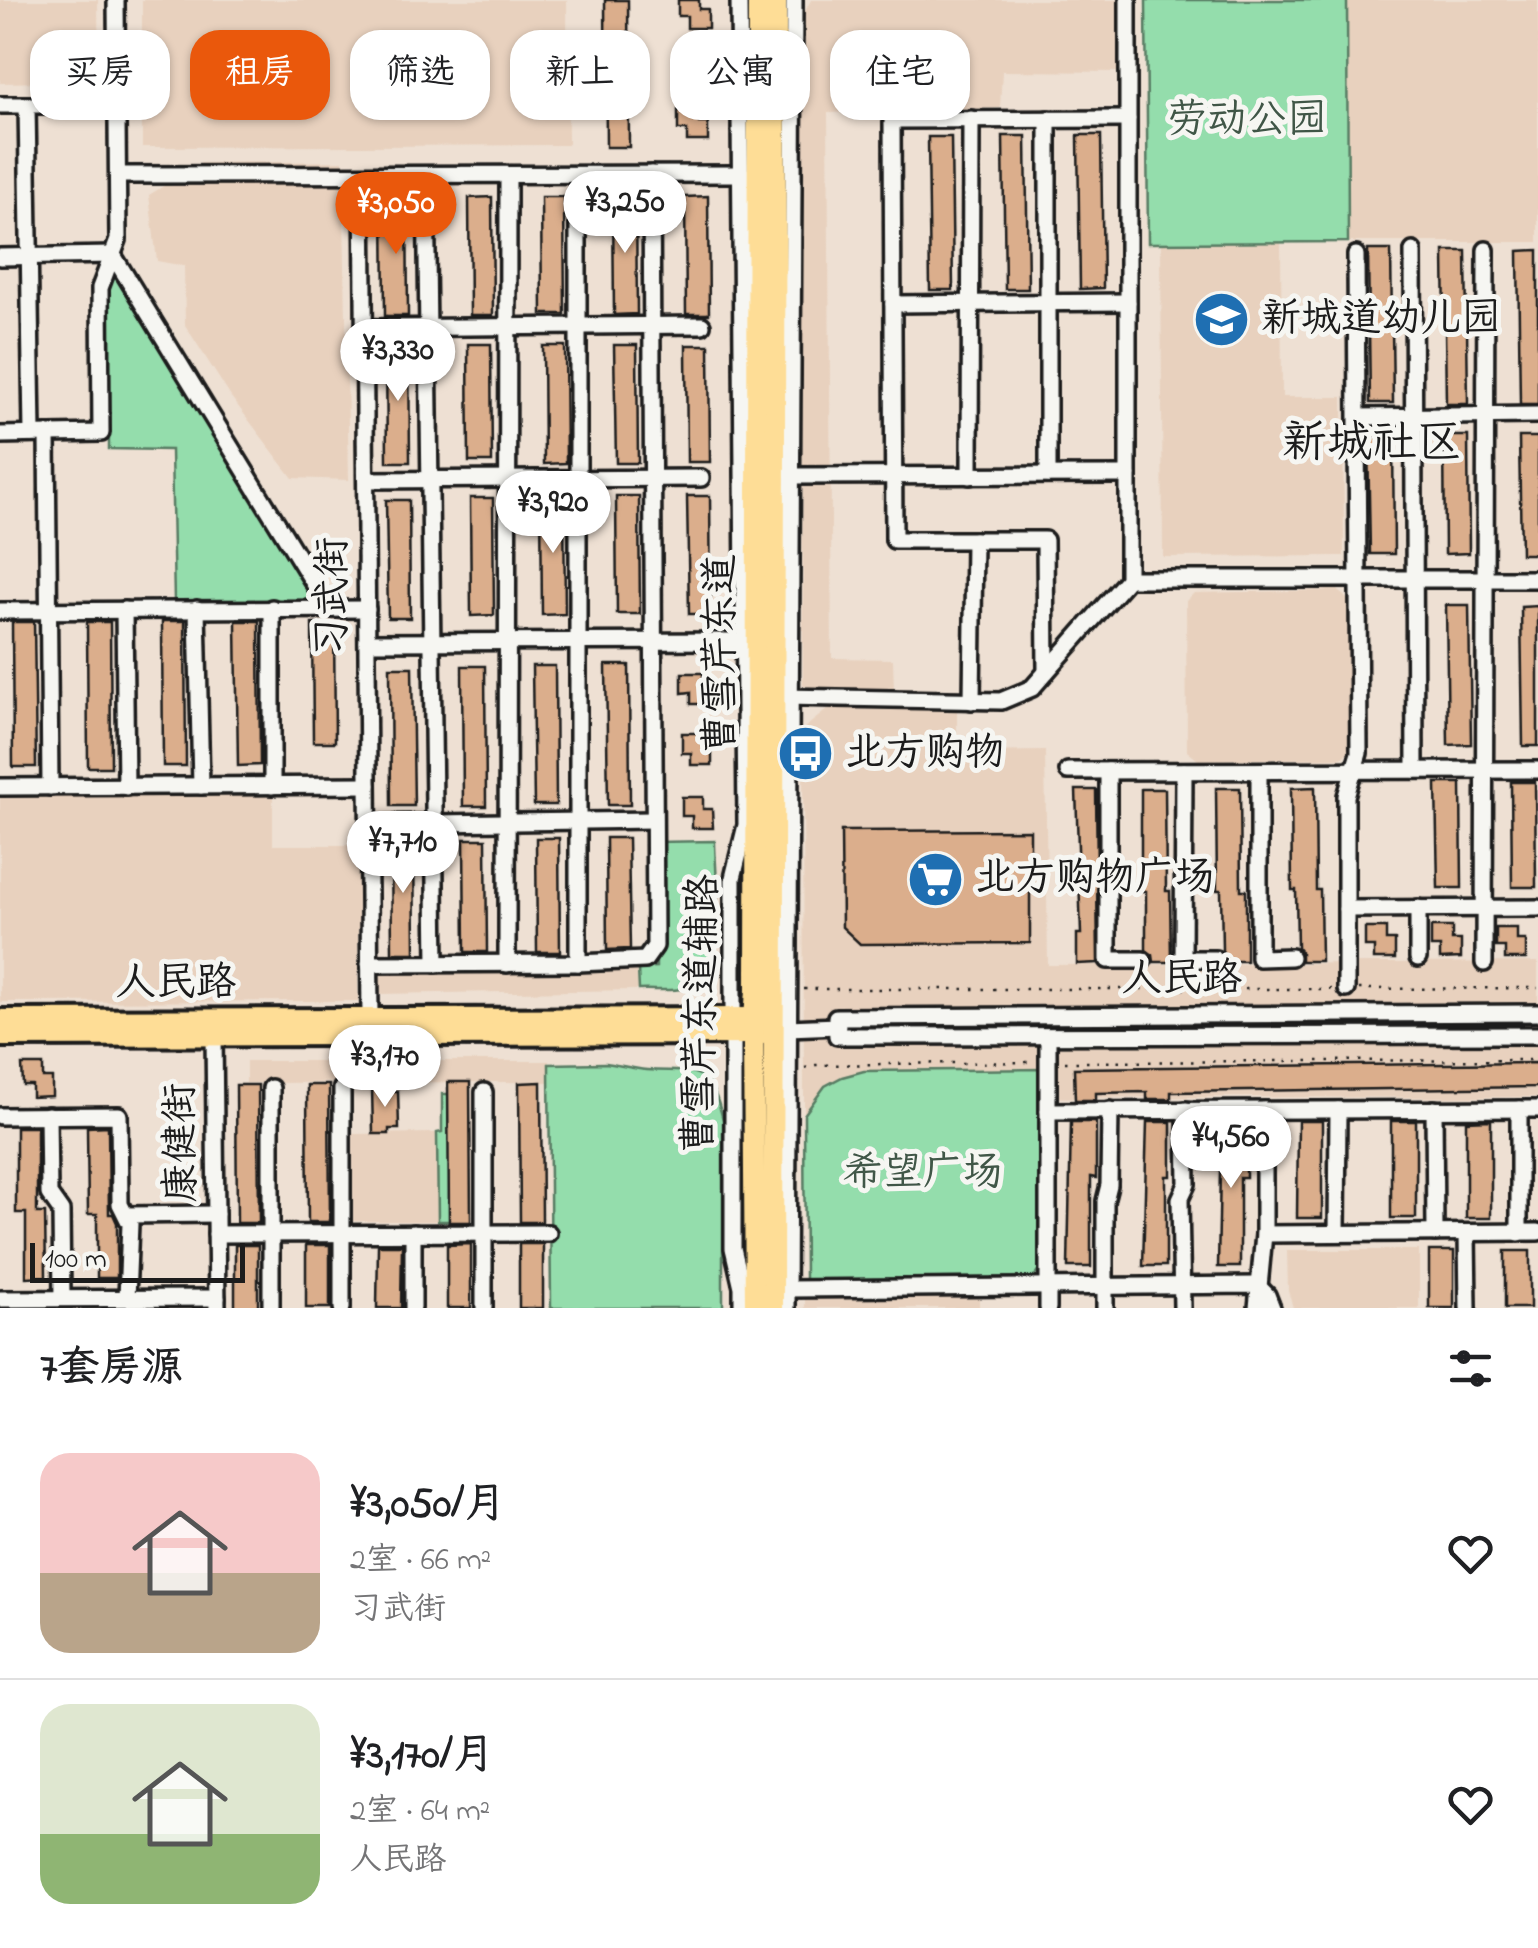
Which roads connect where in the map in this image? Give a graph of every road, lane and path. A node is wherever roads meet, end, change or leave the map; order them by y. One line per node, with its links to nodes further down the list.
1 (116, 0): 7 (street)
2 (738, 0): 15 (street, 曹雪芹东道辅路)
3 (758, 0): 114 (main road, 曹雪芹东道)
4 (776, 0): 74 (main road, 曹雪芹东道)
5 (794, 0): 45 (street, 曹雪芹东道辅路)
6 (1128, 0): 11 (street)
7 (116, 30)
8 (0, 105): 9 (street)
9 (27, 105): 26 (street)
10 (1048, 119): 11 (street); 13 (street); 28 (street)
11 (1128, 119): 27 (street)
12 (117, 120): 16 (street)
13 (971, 120): 29 (street); 30 (street)
14 (651, 174): 15 (street); 20 (street); 34 (street)
15 (742, 174): 68 (street, 曹雪芹东道辅路)
16 (118, 176): 17 (street); 23 (street)
17 (363, 176): 18 (street); 36 (street, 习武街)
18 (426, 176): 19 (street); 35 (street)
19 (508, 176): 20 (street); 32 (street)
20 (578, 176): 33 (street)
21 (1414, 250): 38 (street)
22 (1486, 250): 39 (street)
23 (113, 255): 26 (street); 41 (street); 61 (street)
24 (1356, 256): 40 (street)
25 (0, 257): 26 (street)
26 (28, 257): 41 (street)
27 (1128, 302): 28 (street); 44 (street)
28 (1048, 303): 30 (street); 43 (street)
29 (893, 304): 30 (street); 46 (street)
30 (970, 304): 47 (street)
31 (702, 325): 34 (street)
32 (508, 326): 33 (street); 35 (street); 50 (street)
33 (578, 326): 34 (street); 51 (street)
34 (652, 326): 48 (street)
35 (428, 327): 36 (street); 53 (street)
36 (364, 328): 52 (street, 习武街)
37 (1538, 415): 39 (street)
38 (1414, 416): 39 (street); 40 (street); 57 (street)
39 (1486, 416): 58 (street)
40 (1358, 417): 56 (street)
41 (39, 434): 42 (street); 64 (street)
42 (0, 435)
43 (1048, 475): 44 (street); 47 (street)
44 (1128, 475): 55 (street)
45 (791, 476): 46 (street); 74 (street, 曹雪芹东道辅路)
46 (894, 476): 47 (street); 54 (street)
47 (970, 476)
48 (652, 478): 49 (street); 51 (street); 67 (street)
49 (701, 478)
50 (508, 479): 51 (street); 53 (street); 71 (street)
51 (578, 479): 72 (street)
52 (366, 480): 53 (street); 62 (street, 习武街)
53 (430, 480): 70 (street)
54 (974, 540): 73 (street); 75 (street)
55 (1128, 579): 56 (street); 73 (street)
56 (1360, 579): 57 (street); 77 (street)
57 (1414, 579): 58 (street); 78 (street)
58 (1485, 579): 59 (street); 79 (street)
59 (1538, 579)
60 (272, 608): 61 (street); 63 (street); 86 (street)
61 (328, 608): 62 (street)
62 (367, 608): 69 (street, 习武街)
63 (197, 609): 65 (street); 85 (street)
64 (50, 610): 65 (street); 66 (street); 89 (street)
65 (124, 610): 84 (street)
66 (0, 611)
67 (653, 641): 68 (street); 72 (street); 90 (street)
68 (744, 641): 114 (street, 曹雪芹东道辅路)
69 (367, 642): 70 (street); 87 (street, 习武街)
70 (432, 642): 71 (street); 93 (street)
71 (507, 642): 72 (street); 91 (street)
72 (578, 642): 92 (street)
73 (1046, 672): 75 (street)
74 (782, 697): 75 (street); 108 (street, 曹雪芹东道辅路); 114 (main road, 曹雪芹东道)
75 (972, 701)
76 (1259, 770): 77 (street); 83 (street); 99 (street)
77 (1356, 770): 78 (street); 98 (street)
78 (1414, 770): 79 (street)
79 (1485, 770): 80 (street); 96 (street)
80 (1538, 770)
81 (1068, 771): 82 (street)
82 (1108, 771): 83 (street); 102 (street)
83 (1184, 771): 100 (street)
84 (126, 786): 85 (street); 89 (street)
85 (201, 786): 86 (street)
86 (272, 786): 87 (street)
87 (368, 786): 94 (street, 习武街)
88 (0, 787): 89 (street)
89 (50, 787)
90 (653, 820): 92 (street); 107 (street)
91 (507, 822): 92 (street); 93 (street); 106 (street)
92 (578, 822): 107 (street)
93 (434, 823): 94 (street); 105 (street)
94 (368, 824): 104 (street, 习武街)
95 (1418, 908): 96 (street); 98 (street); 101 (street)
96 (1484, 908): 97 (street); 103 (street)
97 (1538, 908)
98 (1346, 909): 110 (street)
99 (1291, 957)
100 (1215, 958)
101 (1418, 958)
102 (1142, 960)
103 (1484, 963)
104 (369, 964): 105 (street); 112 (street, 习武街)
105 (436, 964): 106 (street)
106 (507, 964): 107 (street)
107 (578, 964)
108 (788, 983): 110 (path); 114 (street, 曹雪芹东道辅路)
109 (1538, 988): 110 (path)
110 (1346, 989)
111 (1538, 1013): 115 (street, 人民路)
112 (370, 1018): 113 (main road, 人民路); 114 (main road, 人民路)
113 (0, 1020)
114 (758, 1026): 115 (street, 人民路); 118 (main road, 人民路); 122 (street, 曹雪芹东道辅路); 163 (street, 曹雪芹东道辅路); 164 (main road, 曹雪芹东道); 165 (main road, 曹雪芹东道)
115 (838, 1026): 119 (street, 人民路)
116 (1538, 1035): 119 (street, 人民路)
117 (0, 1036): 118 (main road, 人民路)
118 (214, 1036): 136 (street, 康健街)
119 (1048, 1038): 121 (street)
120 (1538, 1060): 121 (path)
121 (1048, 1062): 122 (path); 133 (street)
122 (788, 1082): 153 (street, 曹雪芹东道辅路)
123 (271, 1088): 148 (street)
124 (342, 1088): 140 (street)
125 (484, 1092): 142 (street)
126 (1519, 1109): 127 (street); 132 (street); 138 (street)
127 (1538, 1109)
128 (1110, 1110): 129 (street); 133 (street); 152 (street)
129 (1186, 1110): 130 (street); 151 (street)
130 (1264, 1110): 131 (street); 149 (street)
131 (1338, 1110): 132 (street); 144 (street)
132 (1434, 1110): 145 (street)
133 (1048, 1111): 154 (street)
134 (48, 1115): 135 (street); 137 (street); 155 (street)
135 (0, 1116)
136 (216, 1214): 137 (street); 147 (street, 康健街)
137 (126, 1215): 156 (street)
138 (1519, 1232): 139 (street); 146 (street)
139 (1538, 1232)
140 (343, 1233): 141 (street); 148 (street); 160 (street)
141 (413, 1233): 142 (street); 161 (street)
142 (484, 1233): 143 (street); 162 (street)
143 (548, 1233)
144 (1338, 1233): 145 (street); 149 (street)
145 (1434, 1233): 146 (street)
146 (1468, 1233): 172 (street)
147 (216, 1234): 148 (street); 158 (street, 康健街)
148 (271, 1234): 159 (street)
149 (1264, 1234): 150 (street)
150 (1257, 1285): 151 (street); 170 (street); 171 (street)
151 (1182, 1286): 152 (street); 169 (street)
152 (1105, 1288): 154 (street); 168 (street)
153 (787, 1289): 154 (street); 166 (street, 曹雪芹东道辅路)
154 (1048, 1289): 167 (street)
155 (62, 1298): 156 (street); 157 (street)
156 (128, 1298): 158 (street)
157 (0, 1299)
158 (218, 1303)
159 (271, 1308)
160 (342, 1308)
161 (413, 1308)
162 (484, 1308)
163 (742, 1308)
164 (755, 1308)
165 (773, 1308)
166 (787, 1308)
167 (1048, 1308)
168 (1105, 1308)
169 (1182, 1308)
170 (1257, 1308)
171 (1272, 1308)
172 (1468, 1308)

